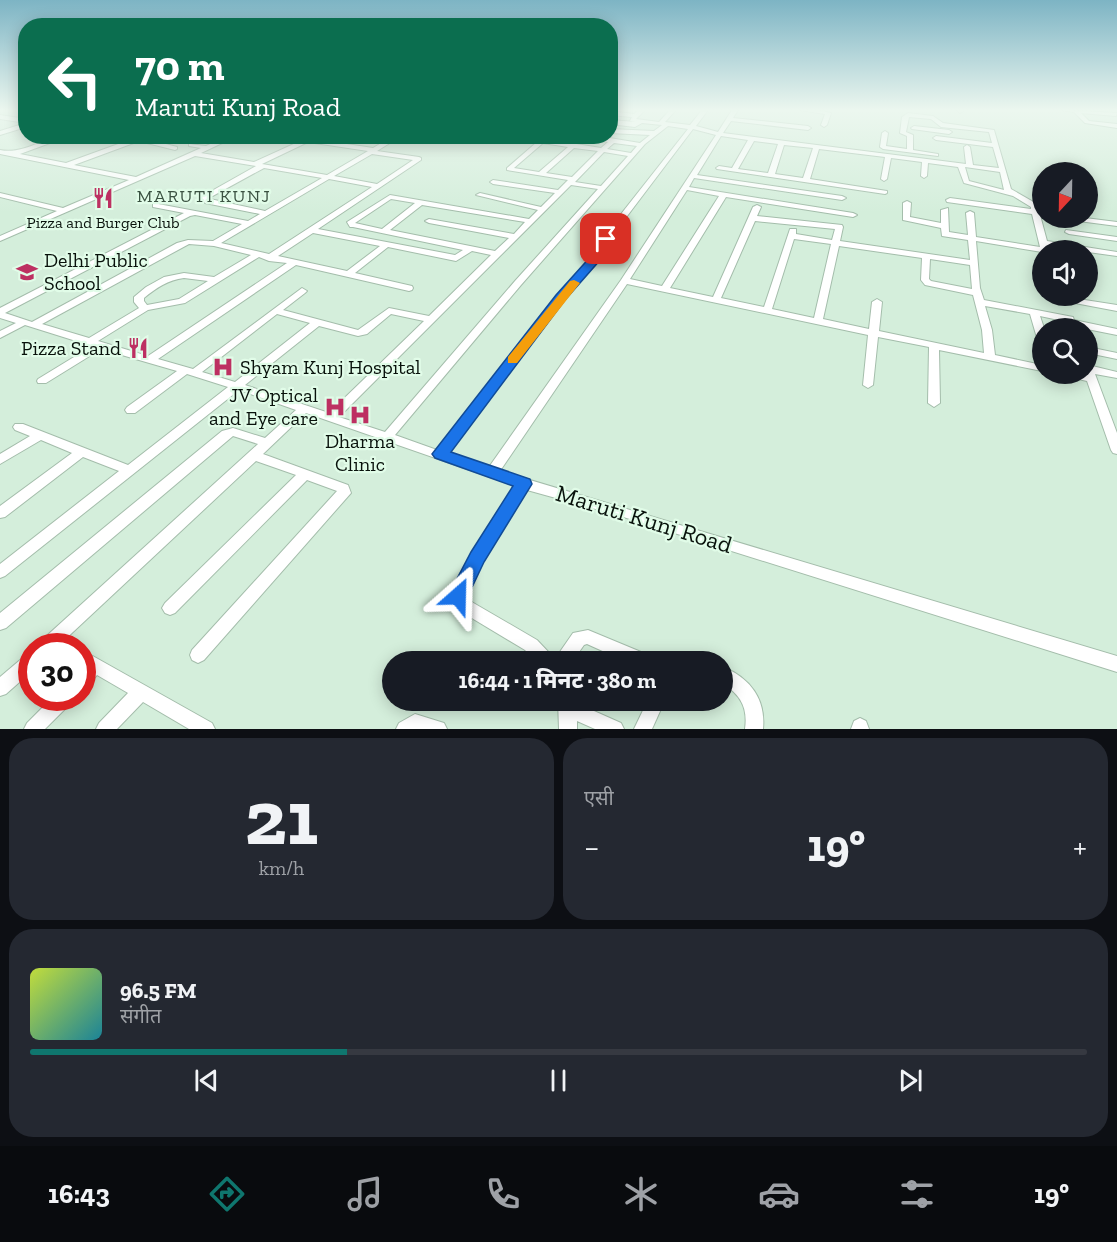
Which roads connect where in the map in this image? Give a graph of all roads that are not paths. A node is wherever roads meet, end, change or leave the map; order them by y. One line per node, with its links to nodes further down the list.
1 (44, 144): 32 (street)
2 (127, 144): 38 (street)
3 (157, 144): 26 (street)
4 (211, 144): 27 (street)
5 (212, 144): 27 (street)
6 (295, 144): 39 (street)
7 (343, 144): 28 (street)
8 (385, 144): 28 (street)
9 (538, 144): 45 (street)
10 (560, 144): 23 (street)
11 (609, 144): 29 (street)
12 (635, 144): 22 (street)
13 (679, 144): 160 (street)
14 (713, 144): 47 (street)
15 (749, 144): 43 (street)
16 (781, 144): 46 (street)
17 (796, 144): 24 (street)
18 (883, 144): 30 (street)
19 (910, 144): 30 (street)
20 (939, 144): 36 (street)
21 (995, 144): 44 (street)
22 (642, 145): 33 (street)
23 (572, 146): 29 (street); 45 (street)
24 (817, 147): 34 (street); 52 (street)
25 (966, 147): 41 (street)
26 (175, 148)
27 (193, 151): 39 (street); 50 (street); 50 (street)
28 (373, 151): 49 (street); 55 (street)
29 (602, 151): 33 (street); 53 (street)
30 (910, 151): 36 (street)
31 (0, 152): 32 (street)
32 (13, 155): 35 (street); 38 (street)
33 (632, 155): 56 (street)
34 (888, 156): 37 (street); 51 (street)
35 (0, 159)
36 (940, 159): 37 (street); 40 (street)
37 (925, 160): 48 (street)
38 (67, 165): 50 (street)
39 (259, 165): 49 (street); 76 (street)
40 (961, 165): 41 (street); 61 (street)
41 (970, 166): 44 (street)
42 (719, 168): 43 (street)
43 (735, 170): 46 (street)
44 (1001, 170): 61 (street)
45 (541, 174): 53 (street)
46 (771, 175): 52 (street)
47 (692, 176): 57 (street); 64 (street)
48 (924, 176)
49 (327, 177): 55 (street); 76 (street)
50 (134, 179): 72 (street)
51 (884, 179)
52 (806, 180): 59 (street)
53 (570, 181): 56 (street); 58 (street)
54 (493, 182): 58 (street)
55 (379, 186): 79 (street)
56 (603, 188): 156 (street)
57 (685, 188): 60 (street); 112 (street)
58 (559, 192): 71 (street)
59 (885, 192)
60 (724, 194): 78 (street); 114 (street)
61 (1012, 194): 68 (street)
62 (0, 195): 72 (street)
63 (480, 195): 71 (street)
64 (842, 198)
65 (950, 200): 74 (street)
66 (422, 202): 82 (street); 83 (street); 90 (street)
67 (907, 203): 88 (street)
68 (1032, 204)
69 (156, 205): 75 (street)
70 (757, 207): 80 (street)
71 (542, 208): 82 (street)
72 (62, 210): 94 (street)
73 (945, 210): 88 (street)
74 (1032, 212)
75 (193, 213): 86 (street); 125 (street)
76 (265, 213): 86 (street)
77 (970, 213): 95 (street)
78 (853, 215)
79 (330, 218): 83 (street); 89 (street)
80 (752, 218): 85 (street); 117 (street)
81 (429, 221): 92 (street)
82 (530, 221): 92 (street)
83 (351, 222): 90 (street)
84 (1098, 222): 87 (street)
85 (796, 223): 93 (street); 97 (street)
86 (247, 224): 98 (street)
87 (1117, 224)
88 (944, 226): 95 (street)
89 (312, 230): 99 (street); 107 (street)
90 (384, 231): 101 (street)
91 (1069, 232): 96 (street)
92 (514, 236): 103 (street)
93 (791, 236): 97 (street); 122 (street)
94 (0, 237)
95 (973, 238): 100 (street); 109 (street)
96 (1117, 239)
97 (835, 243): 106 (street); 129 (street)
98 (214, 244): 105 (street); 131 (street)
99 (387, 244): 101 (street); 110 (street)
100 (1032, 246)
101 (471, 248): 103 (street)
102 (1098, 252): 104 (street)
103 (497, 254): 128 (street)
104 (1117, 254)
105 (256, 255): 107 (street); 111 (street)
106 (926, 256): 109 (street); 116 (street)
107 (269, 258): 108 (street)
108 (293, 263): 110 (street); 141 (street)
109 (973, 263): 116 (street)
110 (348, 275): 113 (street)
111 (216, 280): 120 (street); 120 (street)
112 (626, 281): 114 (street); 164 (street)
113 (409, 288)
114 (665, 289): 117 (street)
115 (302, 291): 123 (street)
116 (978, 298): 124 (street); 140 (street)
117 (716, 300): 122 (street)
118 (877, 302): 134 (street)
119 (1098, 304): 121 (street)
120 (145, 308): 136 (street)
121 (1117, 308)
122 (767, 310): 129 (street)
123 (276, 311): 130 (street); 143 (street)
124 (1034, 312): 126 (street); 127 (street)
125 (0, 314): 131 (street, Maruti Kunj Road)
126 (1036, 318)
127 (1055, 318)
128 (428, 319): 130 (street); 153 (street)
129 (818, 321): 134 (street)
130 (318, 322): 149 (street)
131 (29, 324): 135 (street); 136 (street, Maruti Kunj Road)
132 (1098, 328): 133 (street)
133 (1117, 332)
134 (874, 333): 137 (street); 148 (street)
135 (0, 335)
136 (95, 344): 141 (street, Maruti Kunj Road); 146 (street)
137 (934, 345): 140 (street); 150 (street)
138 (1098, 352): 139 (street)
139 (1117, 356)
140 (990, 357): 142 (street)
141 (149, 360): 143 (street, Maruti Kunj Road)
142 (1032, 366)
143 (190, 372): 149 (street, Maruti Kunj Road); 152 (street)
144 (1098, 373): 145 (street)
145 (1117, 375)
146 (42, 381)
147 (1093, 384): 158 (street)
148 (868, 385)
149 (238, 386): 151 (street, Maruti Kunj Road); 163 (street)
150 (934, 403)
151 (305, 408): 153 (street, Maruti Kunj Road); 157 (street)
152 (130, 410)
153 (332, 417): 156 (street, Maruti Kunj Road)
154 (19, 427): 155 (street)
155 (39, 435): 159 (street); 162 (street)
156 (388, 436): 160 (street, Maruti Kunj Road)
157 (269, 443): 161 (street); 170 (street)
158 (1116, 446)
159 (81, 452): 163 (street); 167 (street)
160 (440, 454): 164 (street, Maruti Kunj Road)
161 (256, 456): 165 (street); 171 (street)
162 (0, 460)
163 (128, 471): 168 (street)
164 (492, 472): 166 (street, Maruti Kunj Road)
165 (305, 474): 169 (street); 175 (street)
166 (524, 484): 172 (street); 176 (street, Maruti Kunj Road)
167 (0, 513)
168 (0, 572)
169 (170, 608)
170 (0, 623)
171 (67, 633)
172 (537, 651)
173 (570, 651): 174 (street)
174 (621, 651)
175 (198, 654)
176 (1117, 664)
177 (96, 665): 181 (street)
178 (18, 672): 180 (street)
179 (733, 681): 194 (street)
180 (0, 688)
181 (141, 691): 186 (street); 188 (street)
182 (51, 711): 187 (street)
183 (567, 711): 191 (street)
184 (580, 711): 192 (street)
185 (652, 711): 193 (street)
186 (196, 727)
187 (33, 729)
188 (105, 729)
189 (405, 729): 190 (street)
190 (438, 729)
191 (568, 729)
192 (615, 729)
193 (643, 729)
194 (754, 729)

